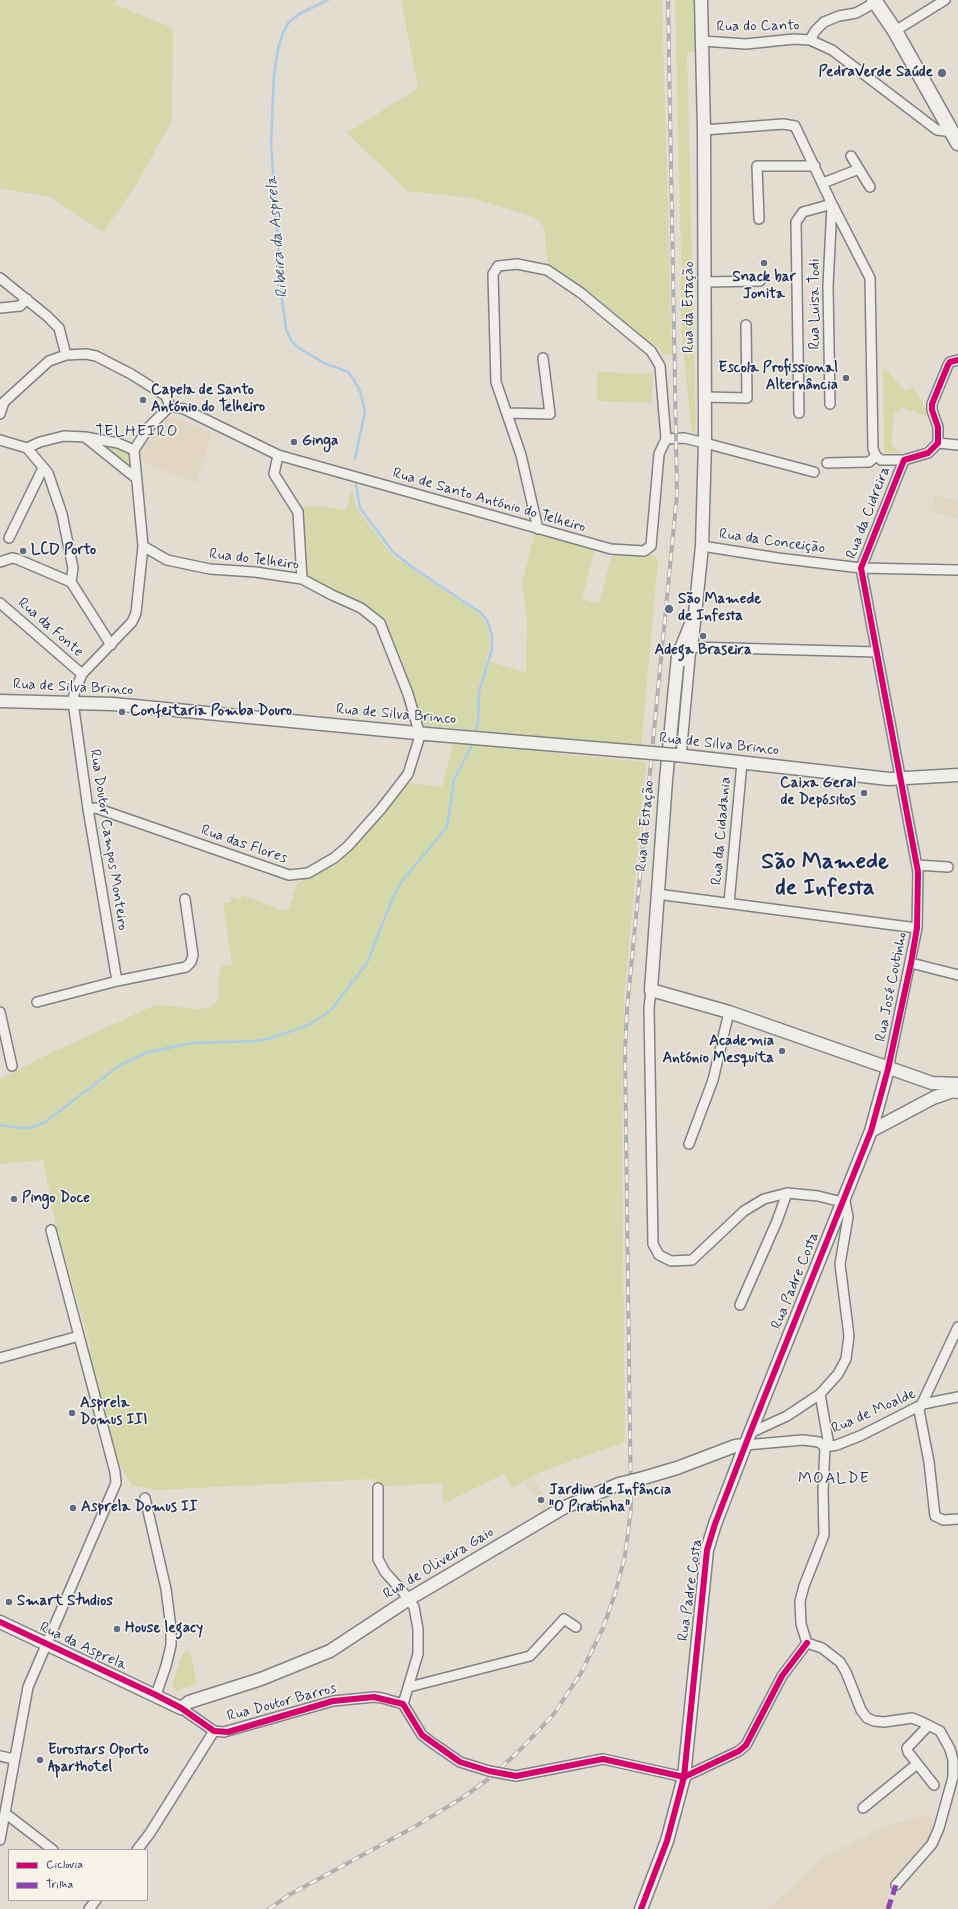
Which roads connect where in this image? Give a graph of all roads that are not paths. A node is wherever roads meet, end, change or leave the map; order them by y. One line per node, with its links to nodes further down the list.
1 (701, 0): 6 (street, Rua da Estação)
2 (946, 0): 4 (street)
3 (875, 1): 4 (main road); 5 (street)
4 (895, 31): 8 (main road)
5 (810, 40): 6 (street, Rua do Canto); 8 (street, Rua do Canto)
6 (702, 41): 7 (street, Rua da Estação)
7 (704, 130): 10 (street); 18 (street, Rua da Estação)
8 (955, 138)
9 (851, 156): 11 (street)
10 (814, 166): 12 (street); 15 (street)
11 (859, 169): 12 (street); 13 (street)
12 (823, 183): 14 (street)
13 (870, 187)
14 (832, 204): 27 (street, Rua Luisa Todi); 30 (street); 41 (street)
15 (759, 219)
16 (0, 278): 19 (street)
17 (760, 281): 18 (street)
18 (706, 282): 25 (street, Rua da Estação)
19 (27, 299): 20 (street); 22 (street)
20 (0, 308)
21 (746, 325): 25 (street)
22 (66, 355): 26 (street); 28 (street)
23 (543, 358): 29 (street)
24 (958, 360): 36 (street)
25 (706, 397): 35 (street, Rua da Estação)
26 (2, 399): 31 (street)
27 (830, 404)
28 (170, 406): 39 (street); 40 (street, Rua de Santo António do Telheiro)
29 (508, 413): 33 (street); 47 (street)
30 (799, 413)
31 (0, 414)
32 (85, 437): 38 (street); 39 (street); 46 (street)
33 (666, 439): 35 (street); 47 (street, Rua de Santo António do Telheiro)
34 (0, 440): 38 (street)
35 (705, 443): 45 (street); 50 (street, Rua da Estação)
36 (938, 443): 37 (street); 42 (street, Rua da Cidreira)
37 (958, 445)
38 (27, 448): 44 (street)
39 (134, 450): 46 (street)
40 (278, 455): 47 (street, Rua de Santo António do Telheiro); 54 (street)
41 (876, 456): 42 (street); 43 (street)
42 (904, 460): 52 (street, Rua da Cidreira)
43 (827, 463)
44 (43, 468): 48 (street); 55 (street)
45 (814, 472)
46 (136, 478): 49 (street)
47 (538, 529)
48 (9, 538)
49 (143, 546): 54 (street, Rua do Telheiro); 58 (street)
50 (702, 546): 52 (street, Rua da Conceição); 57 (street, Rua da Estação)
51 (0, 562): 55 (street)
52 (861, 568): 53 (street, Rua da Conceição); 60 (street, Rua da Cidreira)
53 (958, 570)
54 (302, 579): 65 (street, Rua do Telheiro)
55 (71, 582): 58 (street)
56 (0, 604): 62 (street, Rua da Fonte)
57 (695, 614): 59 (street, Rua da Estação); 61 (street, Rua da Estação)
58 (111, 645): 62 (street)
59 (691, 647): 60 (street); 61 (street, Rua da Estação); 66 (street, Rua da Estação)
60 (877, 652): 69 (street, Rua da Cidreira)
61 (678, 665): 73 (street, Rua da Estação)
62 (82, 674): 64 (street)
63 (0, 701): 64 (street, Rua de Silva Brinco)
64 (73, 702): 65 (street, Rua de Silva Brinco); 70 (street, Rua Doutor Campos Monteiro)
65 (423, 734): 66 (street, Rua de Silva Brinco, bridge); 70 (street, Rua das Flores)
66 (678, 756): 67 (street, Rua de Silva Brinco)
67 (742, 763): 69 (street, Rua de Silva Brinco); 75 (street, Rua da Cidadania)
68 (958, 775): 69 (street, Rua de Silva Brinco)
69 (900, 778): 71 (street, Rua José Coutinho)
70 (88, 809): 79 (street, Rua Doutor Campos Monteiro)
71 (917, 865): 72 (street); 76 (street, Rua José Coutinho)
72 (948, 867)
73 (657, 894): 75 (street); 80 (street, Rua da Estação)
74 (185, 899): 79 (street)
75 (729, 902): 76 (street)
76 (917, 928): 77 (street, Rua José Coutinho)
77 (911, 963): 78 (street); 85 (street, Rua José Coutinho)
78 (958, 974)
79 (116, 981): 81 (street)
80 (651, 990): 83 (street); 91 (street)
81 (37, 1002)
82 (0, 1012): 84 (street)
83 (729, 1012): 85 (street); 90 (street)
84 (12, 1066)
85 (888, 1069): 86 (street); 89 (street, Rua José Coutinho)
86 (932, 1083): 87 (street); 88 (street)
87 (955, 1088): 88 (street)
88 (933, 1098): 89 (street)
89 (871, 1131): 92 (street, Rua José Coutinho)
90 (689, 1144)
91 (787, 1193): 92 (street); 94 (street)
92 (843, 1198): 98 (street); 101 (street, Rua Padre Costa)
93 (51, 1230): 96 (street)
94 (740, 1305)
95 (958, 1327): 100 (street)
96 (79, 1336): 97 (street); 113 (street)
97 (0, 1358)
98 (820, 1394): 101 (street); 103 (street)
99 (958, 1397): 100 (street, Rua de Moalde)
100 (923, 1404): 103 (street, Rua de Moalde); 108 (street)
101 (750, 1433): 102 (street, Rua Padre Costa)
102 (745, 1445): 103 (street, Rua de Oliveira Gaio); 104 (street, Rua de Oliveira Gaio); 105 (street, Rua Padre Costa)
103 (826, 1447): 112 (street)
104 (717, 1453): 105 (street); 109 (street, Rua de Oliveira Gaio, bridge)
105 (736, 1468): 124 (street, Rua Padre Costa)
106 (378, 1488): 109 (street)
107 (145, 1498): 115 (street)
108 (958, 1519)
109 (409, 1599): 114 (street); 117 (street, Rua de Oliveira Gaio)
110 (0, 1622): 113 (street, Rua da Asprela)
111 (576, 1627): 114 (street)
112 (807, 1643): 118 (street); 124 (street)
113 (47, 1645): 115 (street, Rua da Asprela); 121 (street)
114 (409, 1687): 116 (street)
115 (156, 1695): 117 (street, Rua Doutor Barros)
116 (403, 1704): 119 (street, Rua Doutor Barros); 124 (street, bridge)
117 (181, 1708): 119 (street, Rua Doutor Barros)
118 (928, 1726): 122 (street); 123 (street)
119 (214, 1731): 130 (street)
120 (0, 1756): 121 (street)
121 (14, 1759): 127 (street)
122 (956, 1759): 131 (street)
123 (916, 1764): 125 (street); 126 (street)
124 (684, 1777): 132 (street, Rua Padre Costa)
125 (934, 1785)
126 (863, 1808)
127 (5, 1813): 128 (street); 129 (street)
128 (0, 1840)
129 (53, 1849)
130 (138, 1849)
131 (896, 1885)
132 (641, 1909)

